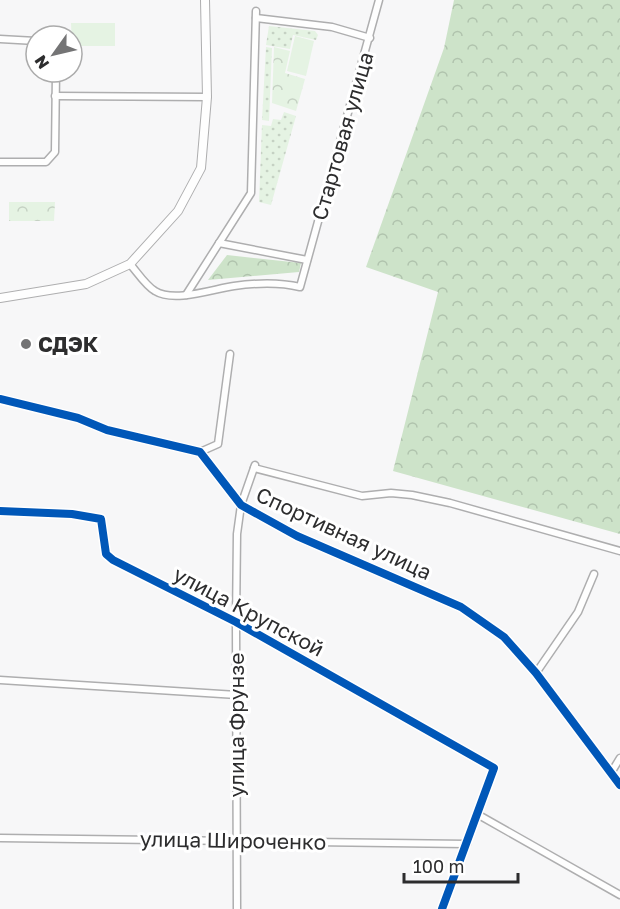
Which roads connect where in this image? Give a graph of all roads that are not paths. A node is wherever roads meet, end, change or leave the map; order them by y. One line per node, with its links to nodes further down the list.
1 (205, 0): 8 (street)
2 (380, 0): 3 (street, Стартовая улица)
3 (370, 38): 10 (street); 11 (street, Стартовая улица)
4 (0, 39): 5 (street)
5 (24, 40)
6 (56, 84): 7 (street)
7 (55, 96): 8 (street); 9 (street)
8 (207, 97): 12 (street)
9 (0, 162)
10 (219, 243): 11 (street); 13 (street)
11 (307, 260): 13 (street, Стартовая улица)
12 (130, 264): 13 (street); 14 (street)
13 (186, 295)
14 (0, 298)
15 (230, 354): 17 (street)
16 (0, 399): 17 (street)
17 (200, 452): 18 (street, Спортивная улица)
18 (241, 505): 20 (street, улица Фрунзе); 22 (street, улица Фрунзе); 23 (street, Спортивная улица)
19 (0, 512): 22 (street, улица Крупской)
20 (620, 551)
21 (594, 574): 23 (street)
22 (236, 622): 25 (street, улица Фрунзе); 29 (street, улица Крупской)
23 (536, 674): 27 (street, Спортивная улица)
24 (0, 680): 25 (street)
25 (237, 695): 31 (street, улица Фрунзе)
26 (620, 758): 27 (street)
27 (611, 773): 28 (street, Спортивная улица)
28 (620, 785)
29 (477, 814): 32 (street); 33 (street)
30 (0, 838): 31 (street, улица Широченко)
31 (236, 840): 32 (street, улица Широченко); 34 (street, улица Фрунзе)
32 (467, 844): 35 (street)
33 (620, 895)
34 (237, 909)
35 (442, 909)

